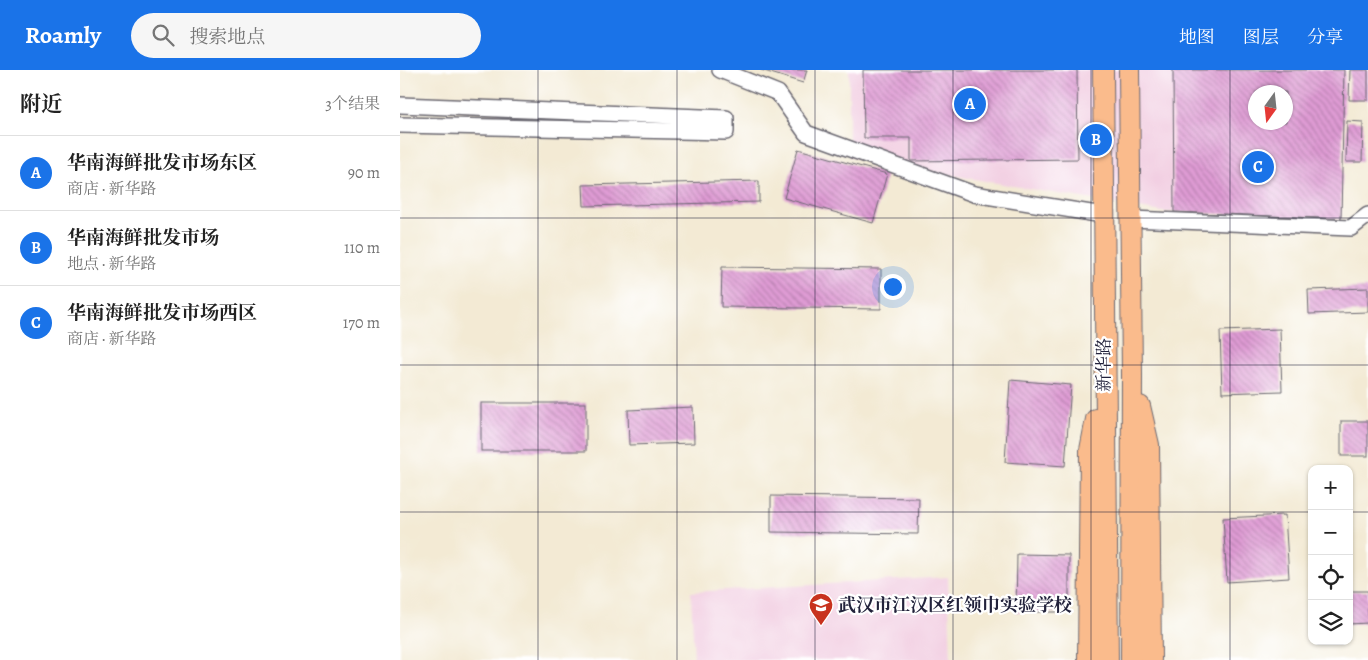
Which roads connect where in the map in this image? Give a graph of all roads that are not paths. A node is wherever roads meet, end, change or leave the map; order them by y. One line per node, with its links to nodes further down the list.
1 (720, 70): 6 (street)
2 (1103, 70): 6 (main road, 新华路)
3 (1129, 70): 8 (main road, 新华路)
4 (400, 105): 5 (street)
5 (400, 125)
6 (1104, 215): 10 (main road, 新华路)
7 (1368, 215): 8 (street)
8 (1131, 219): 9 (main road, 新华路)
9 (1132, 374): 13 (main road, 新华路); 14 (main road)
10 (1104, 375): 11 (main road); 12 (main road, 新华路)
11 (1088, 660)
12 (1108, 660)
13 (1131, 660)
14 (1151, 660)

